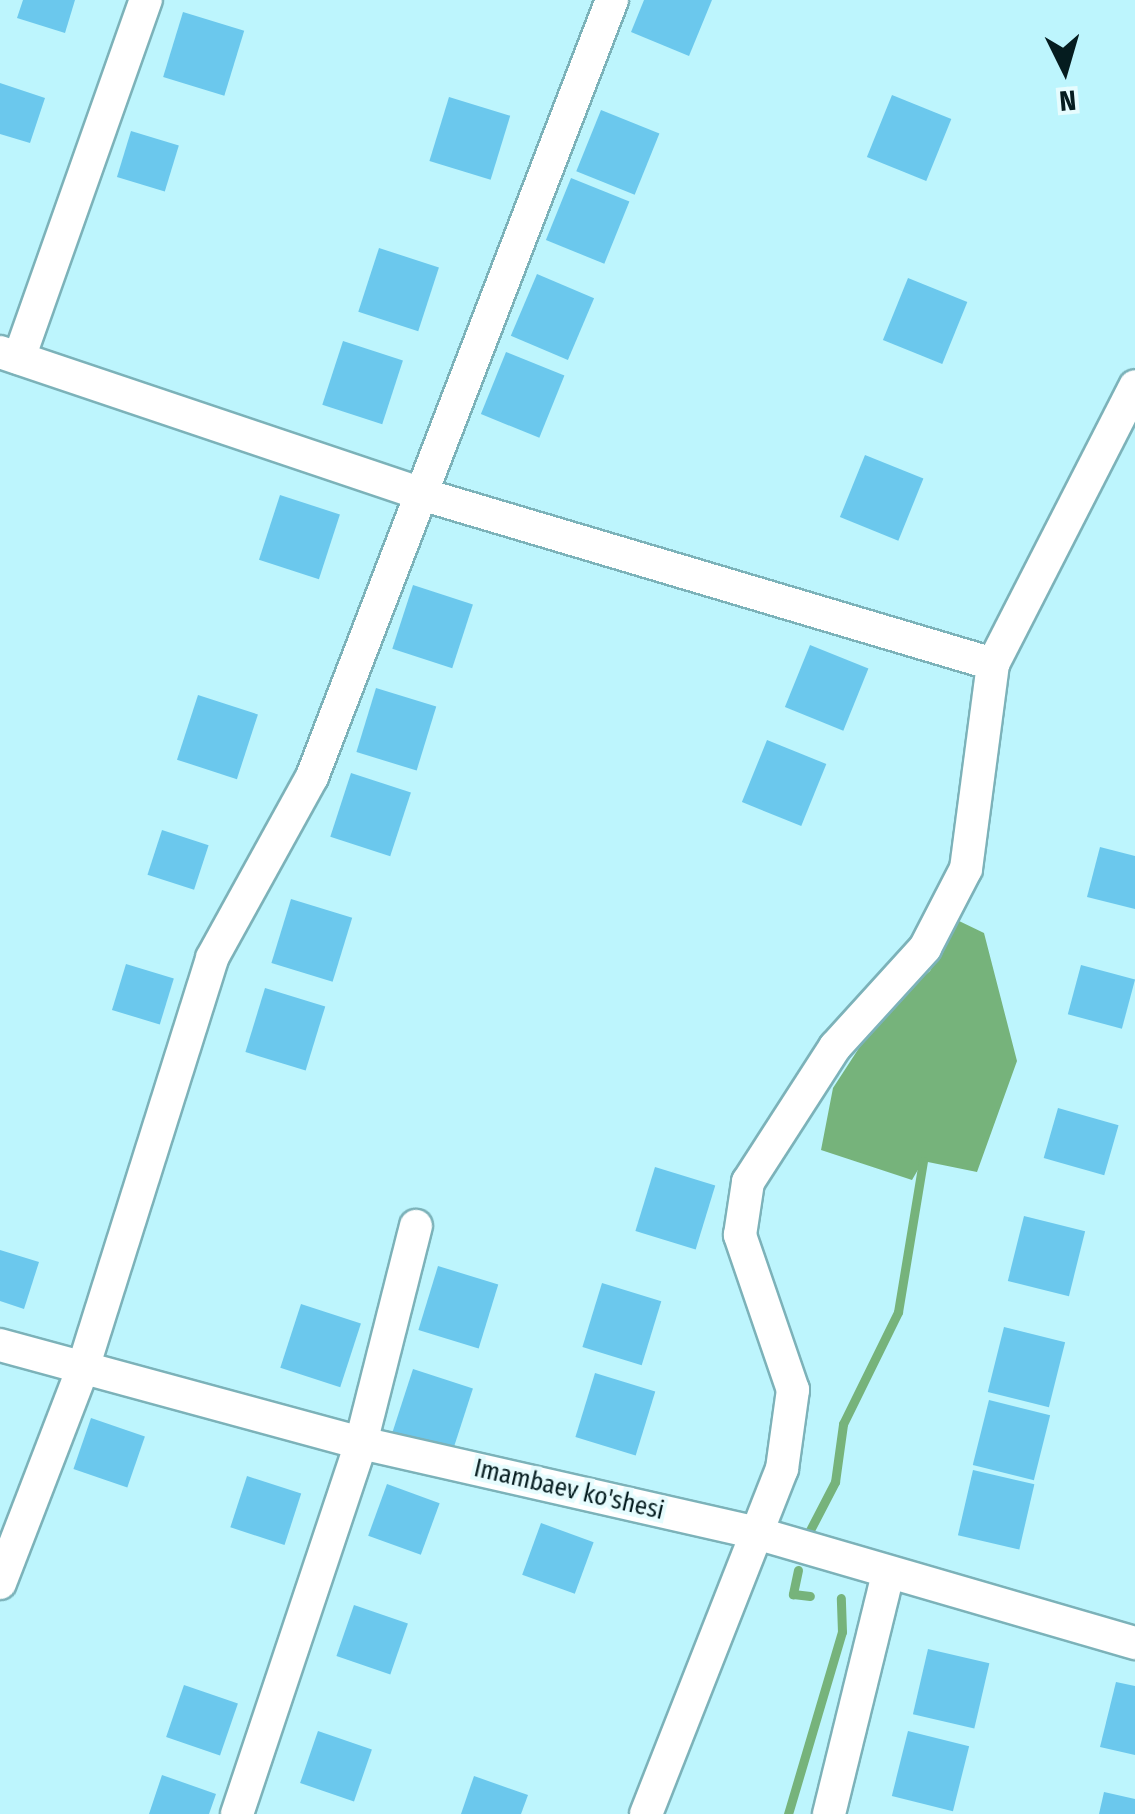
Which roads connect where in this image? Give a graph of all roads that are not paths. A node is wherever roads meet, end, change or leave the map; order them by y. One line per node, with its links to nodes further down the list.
1 (146, 0): 3 (street)
2 (612, 0): 5 (street)
3 (9, 355): 5 (street)
4 (1135, 386): 6 (street)
5 (421, 494): 6 (street); 9 (street)
6 (992, 664): 11 (street)
7 (416, 1226): 10 (street)
8 (0, 1345): 9 (street, Imambaev ko'shesi)
9 (84, 1368): 10 (street, Imambaev ko'shesi); 13 (street)
10 (361, 1443): 11 (street, Imambaev ko'shesi); 15 (street)
11 (760, 1534): 12 (street, Imambaev ko'shesi); 16 (street)
12 (888, 1573): 14 (street, Imambaev ko'shesi); 17 (street)
13 (0, 1584)
14 (1135, 1644)
15 (237, 1814)
16 (646, 1814)
17 (829, 1814)

